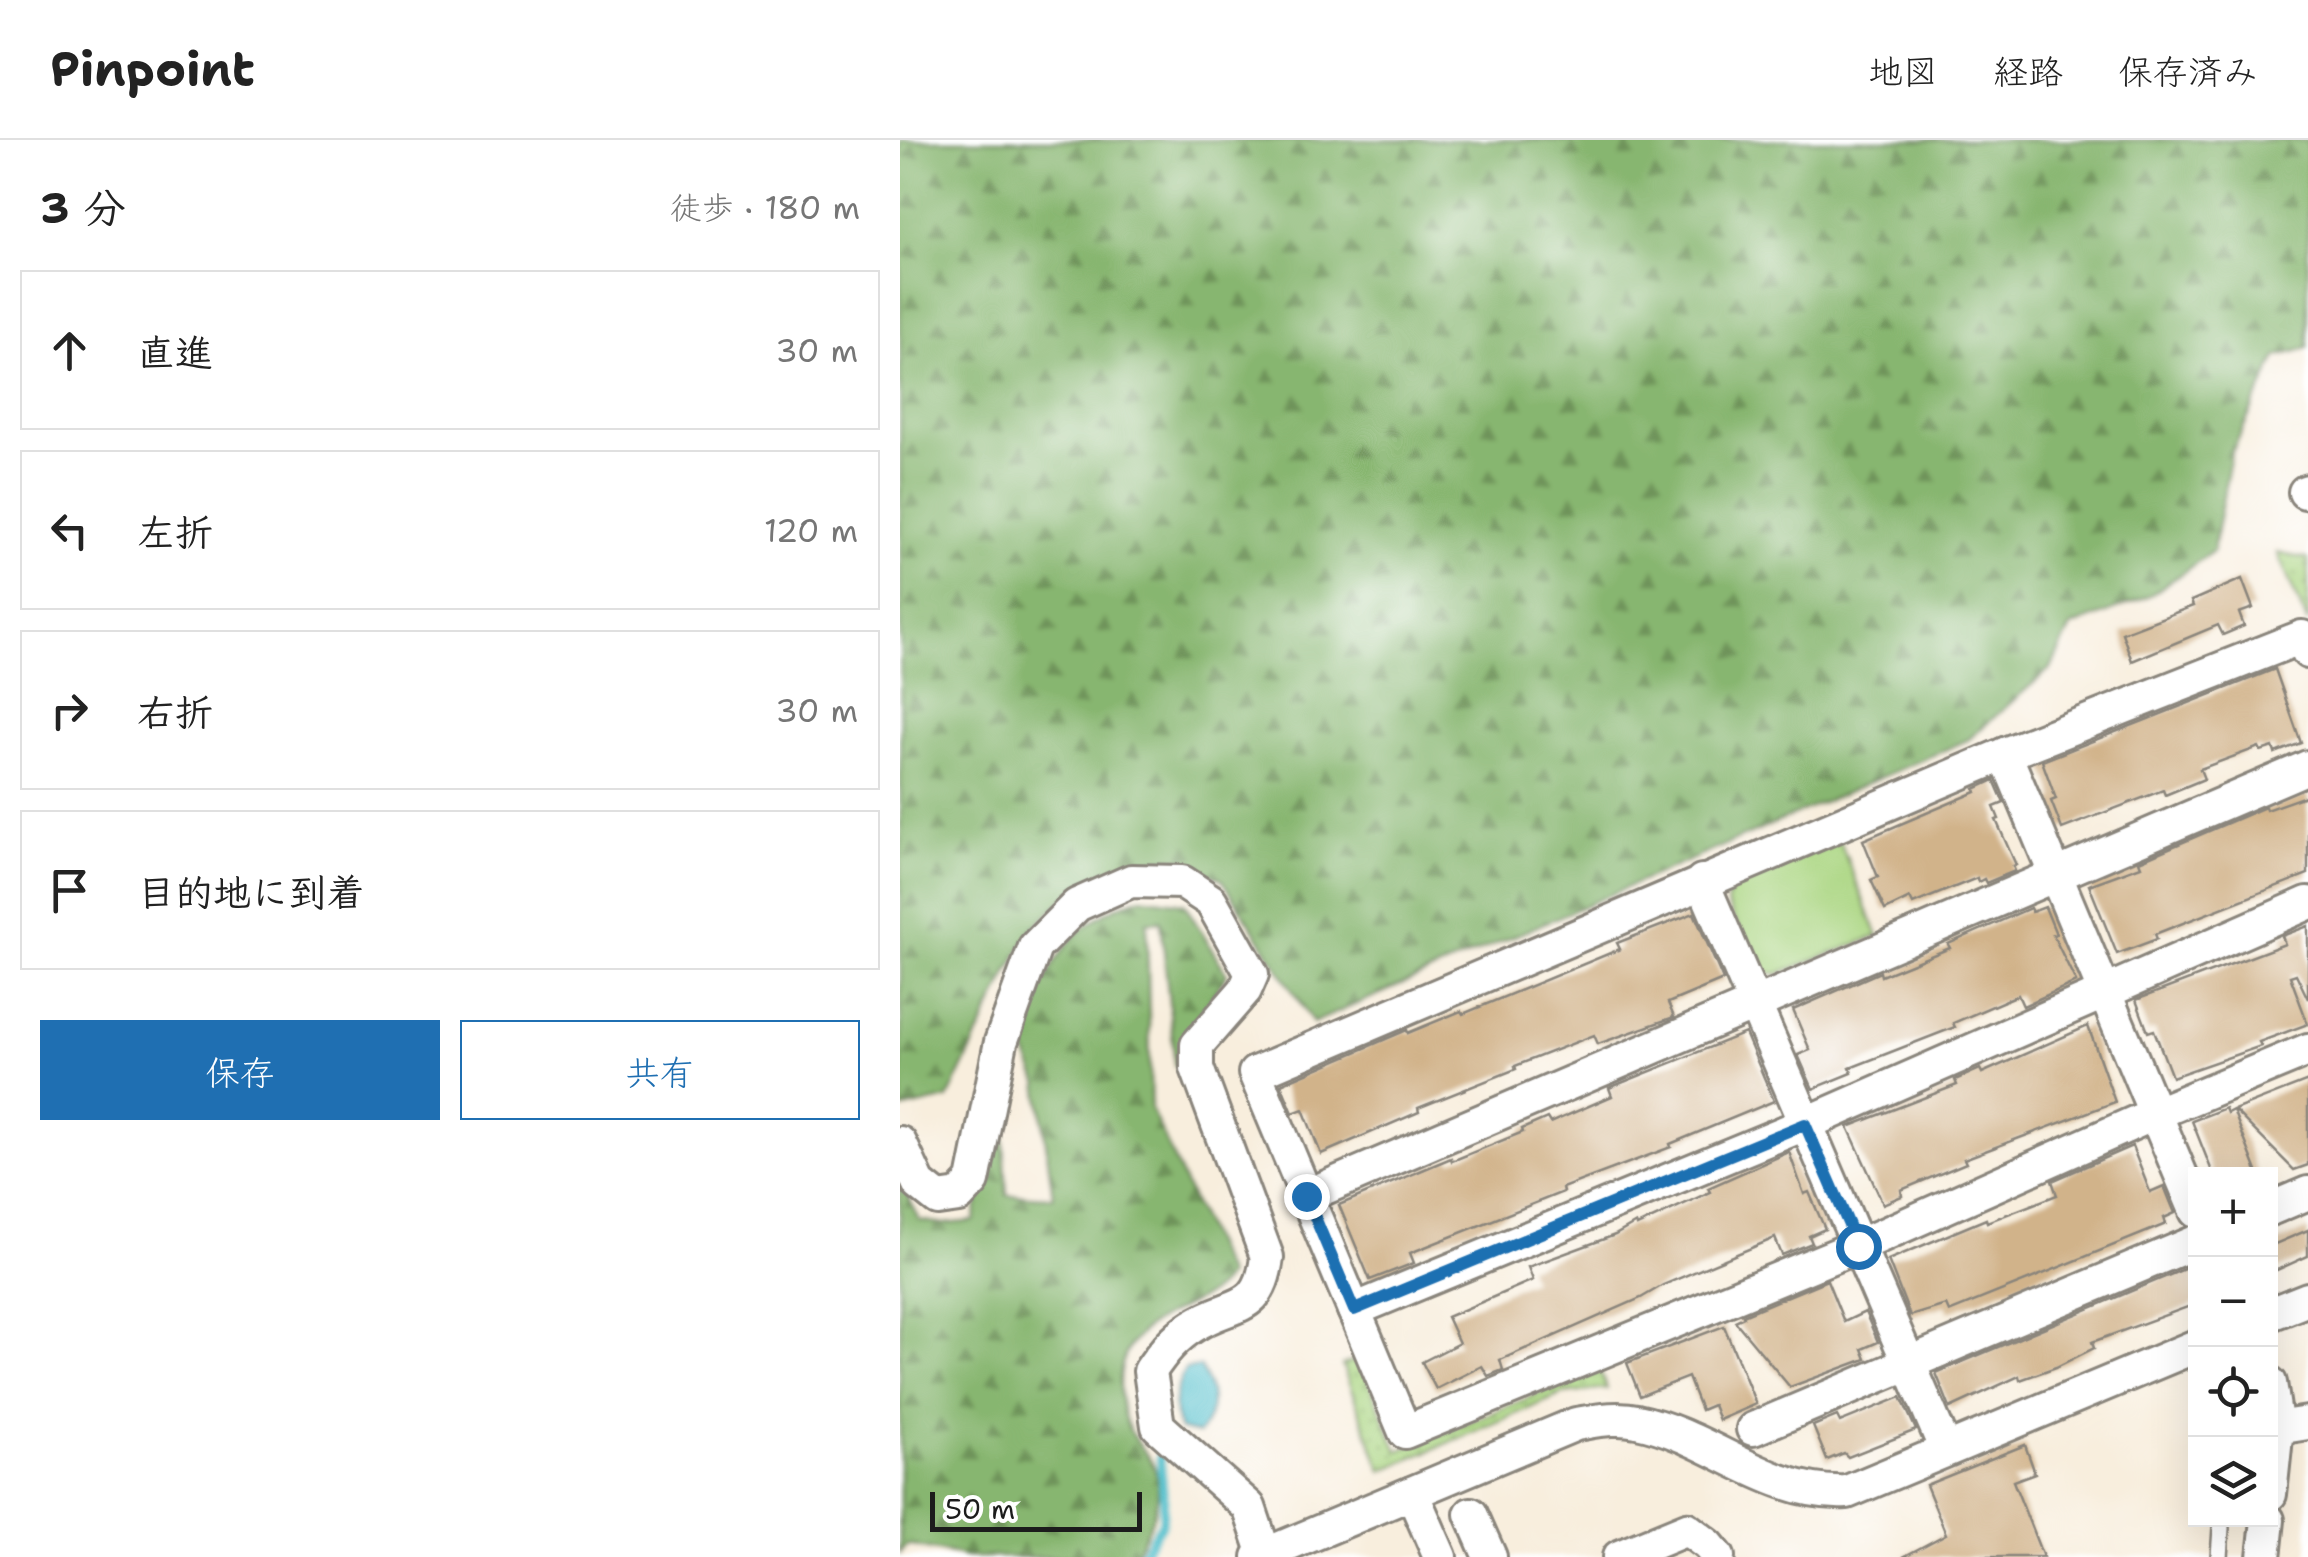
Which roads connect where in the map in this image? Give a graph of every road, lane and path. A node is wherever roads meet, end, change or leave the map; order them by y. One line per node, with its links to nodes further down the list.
1 (2308, 652): 2 (street)
2 (2004, 754): 4 (street); 5 (street)
3 (2308, 767): 4 (street)
4 (2055, 876): 7 (street); 8 (street)
5 (1702, 882): 8 (street); 15 (street)
6 (2308, 902): 7 (street)
7 (2104, 994): 10 (street); 11 (street)
8 (1755, 1006): 11 (street); 15 (street)
9 (2308, 1050): 10 (street)
10 (2154, 1114): 14 (street); 18 (street)
11 (1805, 1124): 18 (street); 20 (street)
12 (900, 1144): 33 (street)
13 (2308, 1192): 16 (street)
14 (2188, 1193)
15 (1306, 1196): 20 (street)
16 (2278, 1205)
17 (2188, 1245): 23 (street)
18 (1858, 1246): 20 (street); 23 (street)
19 (2308, 1299): 21 (street)
20 (1354, 1310)
21 (2278, 1311)
22 (2194, 1347): 27 (street)
23 (1908, 1363): 26 (street); 27 (street)
24 (2278, 1399): 25 (street)
25 (2292, 1426): 28 (street)
26 (1753, 1429)
27 (1946, 1450): 29 (street)
28 (2278, 1469)
29 (1412, 1493): 33 (street); 34 (street)
30 (1471, 1514): 35 (street)
31 (2267, 1527): 39 (street)
32 (2221, 1528): 38 (lane)
33 (1262, 1556)
34 (1440, 1557)
35 (1490, 1557)
36 (1619, 1557): 37 (street)
37 (1718, 1557)
38 (2218, 1557)
39 (2264, 1557)

